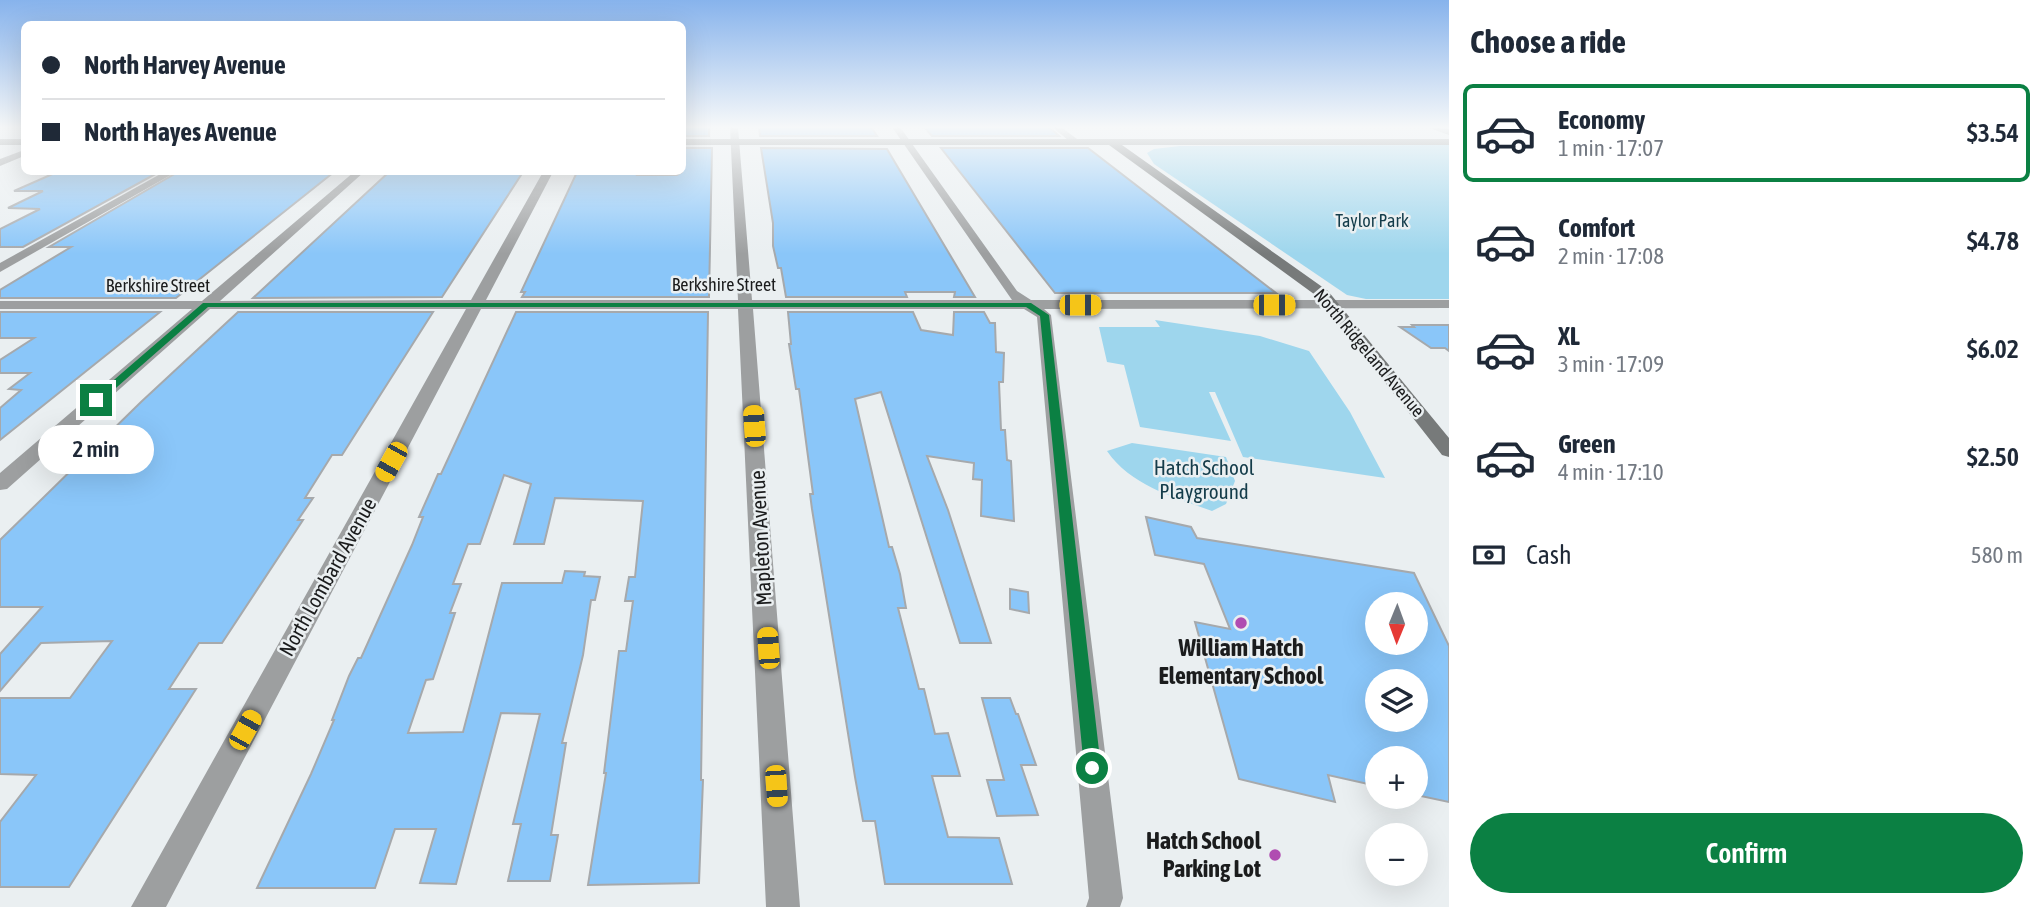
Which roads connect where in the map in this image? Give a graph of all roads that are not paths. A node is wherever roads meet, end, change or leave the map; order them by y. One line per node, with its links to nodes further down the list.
1 (737, 169): 12 (street, Mapleton Avenue)
2 (925, 169): 13 (street)
3 (1149, 169): 14 (street, North Ridgeland Avenue)
4 (166, 175): 7 (street)
5 (356, 175): 10 (street)
6 (546, 175): 11 (street, North Lombard Avenue)
7 (0, 268)
8 (1449, 304): 14 (street, Berkshire Street)
9 (0, 305): 10 (street, Berkshire Street)
10 (206, 305): 11 (street, Berkshire Street); 16 (street)
11 (477, 305): 12 (street, Berkshire Street); 17 (street, North Lombard Avenue)
12 (747, 305): 13 (street, Berkshire Street); 18 (street, Mapleton Avenue)
13 (1028, 305): 14 (street, Berkshire Street); 19 (street)
14 (1334, 305): 15 (street, North Ridgeland Avenue)
15 (1449, 451)
16 (0, 484)
17 (148, 907)
18 (783, 907)
19 (1102, 907)

